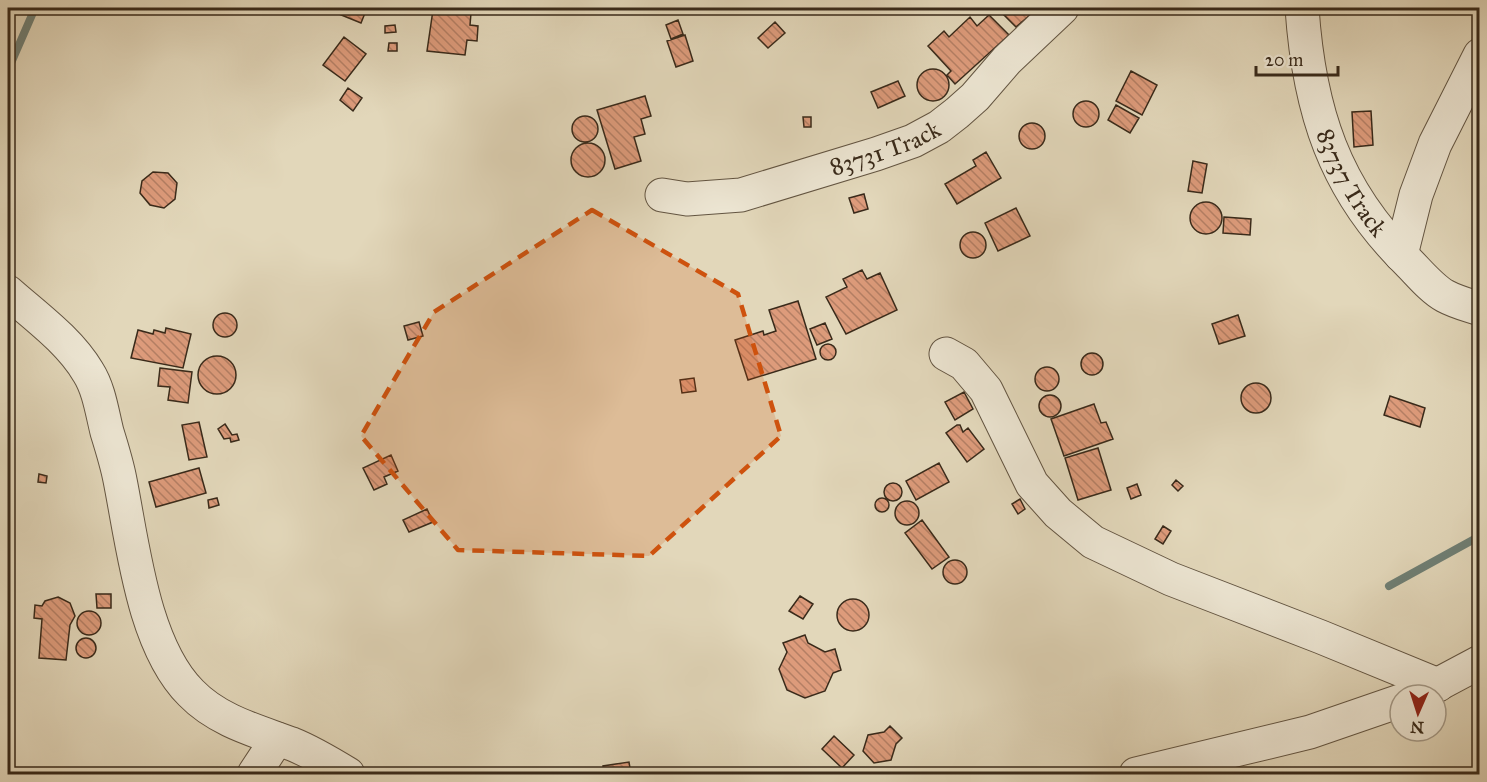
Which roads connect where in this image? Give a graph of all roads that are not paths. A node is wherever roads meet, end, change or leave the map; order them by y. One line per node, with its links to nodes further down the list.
1 (1062, 8): 4 (street, 83731 Track)
2 (1302, 8): 5 (street, 83737 Track)
3 (1479, 55): 5 (street)
4 (662, 195)
5 (1401, 255): 7 (street, 83737 Track)
6 (8, 292): 13 (street)
7 (1479, 309)
8 (946, 354): 10 (street)
9 (1479, 662): 11 (street)
10 (1413, 683)
11 (1440, 683)
12 (1388, 705): 16 (street)
13 (277, 739): 14 (street); 15 (street)
14 (254, 774)
15 (348, 774)
16 (1136, 774)

